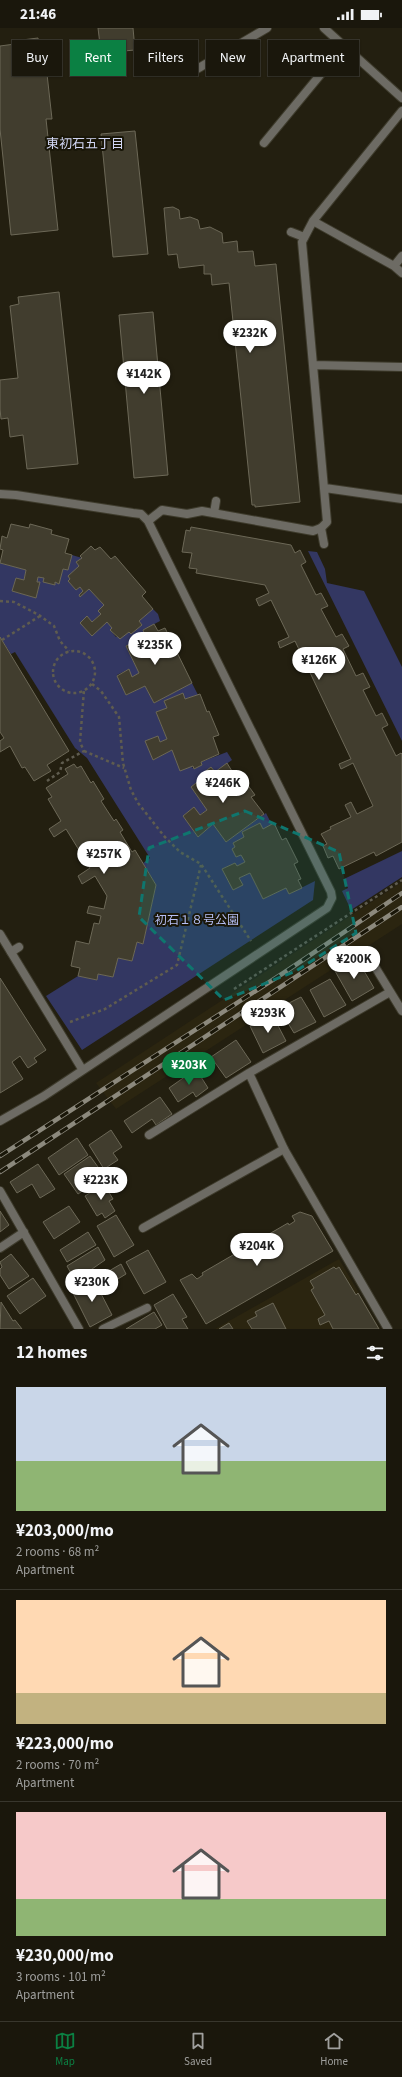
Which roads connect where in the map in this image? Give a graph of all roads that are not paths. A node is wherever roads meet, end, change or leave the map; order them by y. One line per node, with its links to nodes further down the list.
1 (267, 28): 5 (street)
2 (324, 28): 3 (street)
3 (337, 40)
4 (359, 59): 7 (street)
5 (198, 69)
6 (319, 76): 9 (street)
7 (402, 98)
8 (402, 111): 10 (street)
9 (264, 143)
10 (313, 221): 12 (street); 14 (street)
11 (291, 232): 12 (street)
12 (304, 237): 16 (street)
13 (402, 256): 14 (street)
14 (394, 266): 15 (street)
15 (402, 273)
16 (313, 365): 17 (street); 18 (street)
17 (402, 367)
18 (325, 488): 20 (street); 24 (street)
19 (0, 494): 23 (street)
20 (402, 499)
21 (216, 501): 22 (street)
22 (214, 513): 23 (street); 24 (street)
23 (148, 522): 32 (street)
24 (321, 528): 25 (street)
25 (324, 544)
26 (0, 934): 28 (street)
27 (19, 947): 28 (street)
28 (11, 952): 32 (street)
29 (369, 957): 30 (street)
30 (390, 992): 31 (street); 33 (street)
31 (402, 1011)
32 (82, 1069): 34 (street)
33 (249, 1073): 35 (street); 36 (street)
34 (0, 1121)
35 (149, 1135)
36 (284, 1149): 38 (street); 44 (street)
37 (0, 1191): 39 (street)
38 (144, 1228)
39 (24, 1232): 40 (street); 42 (street)
40 (0, 1248)
41 (147, 1308): 43 (street)
42 (79, 1329)
43 (103, 1329)
44 (388, 1329)

